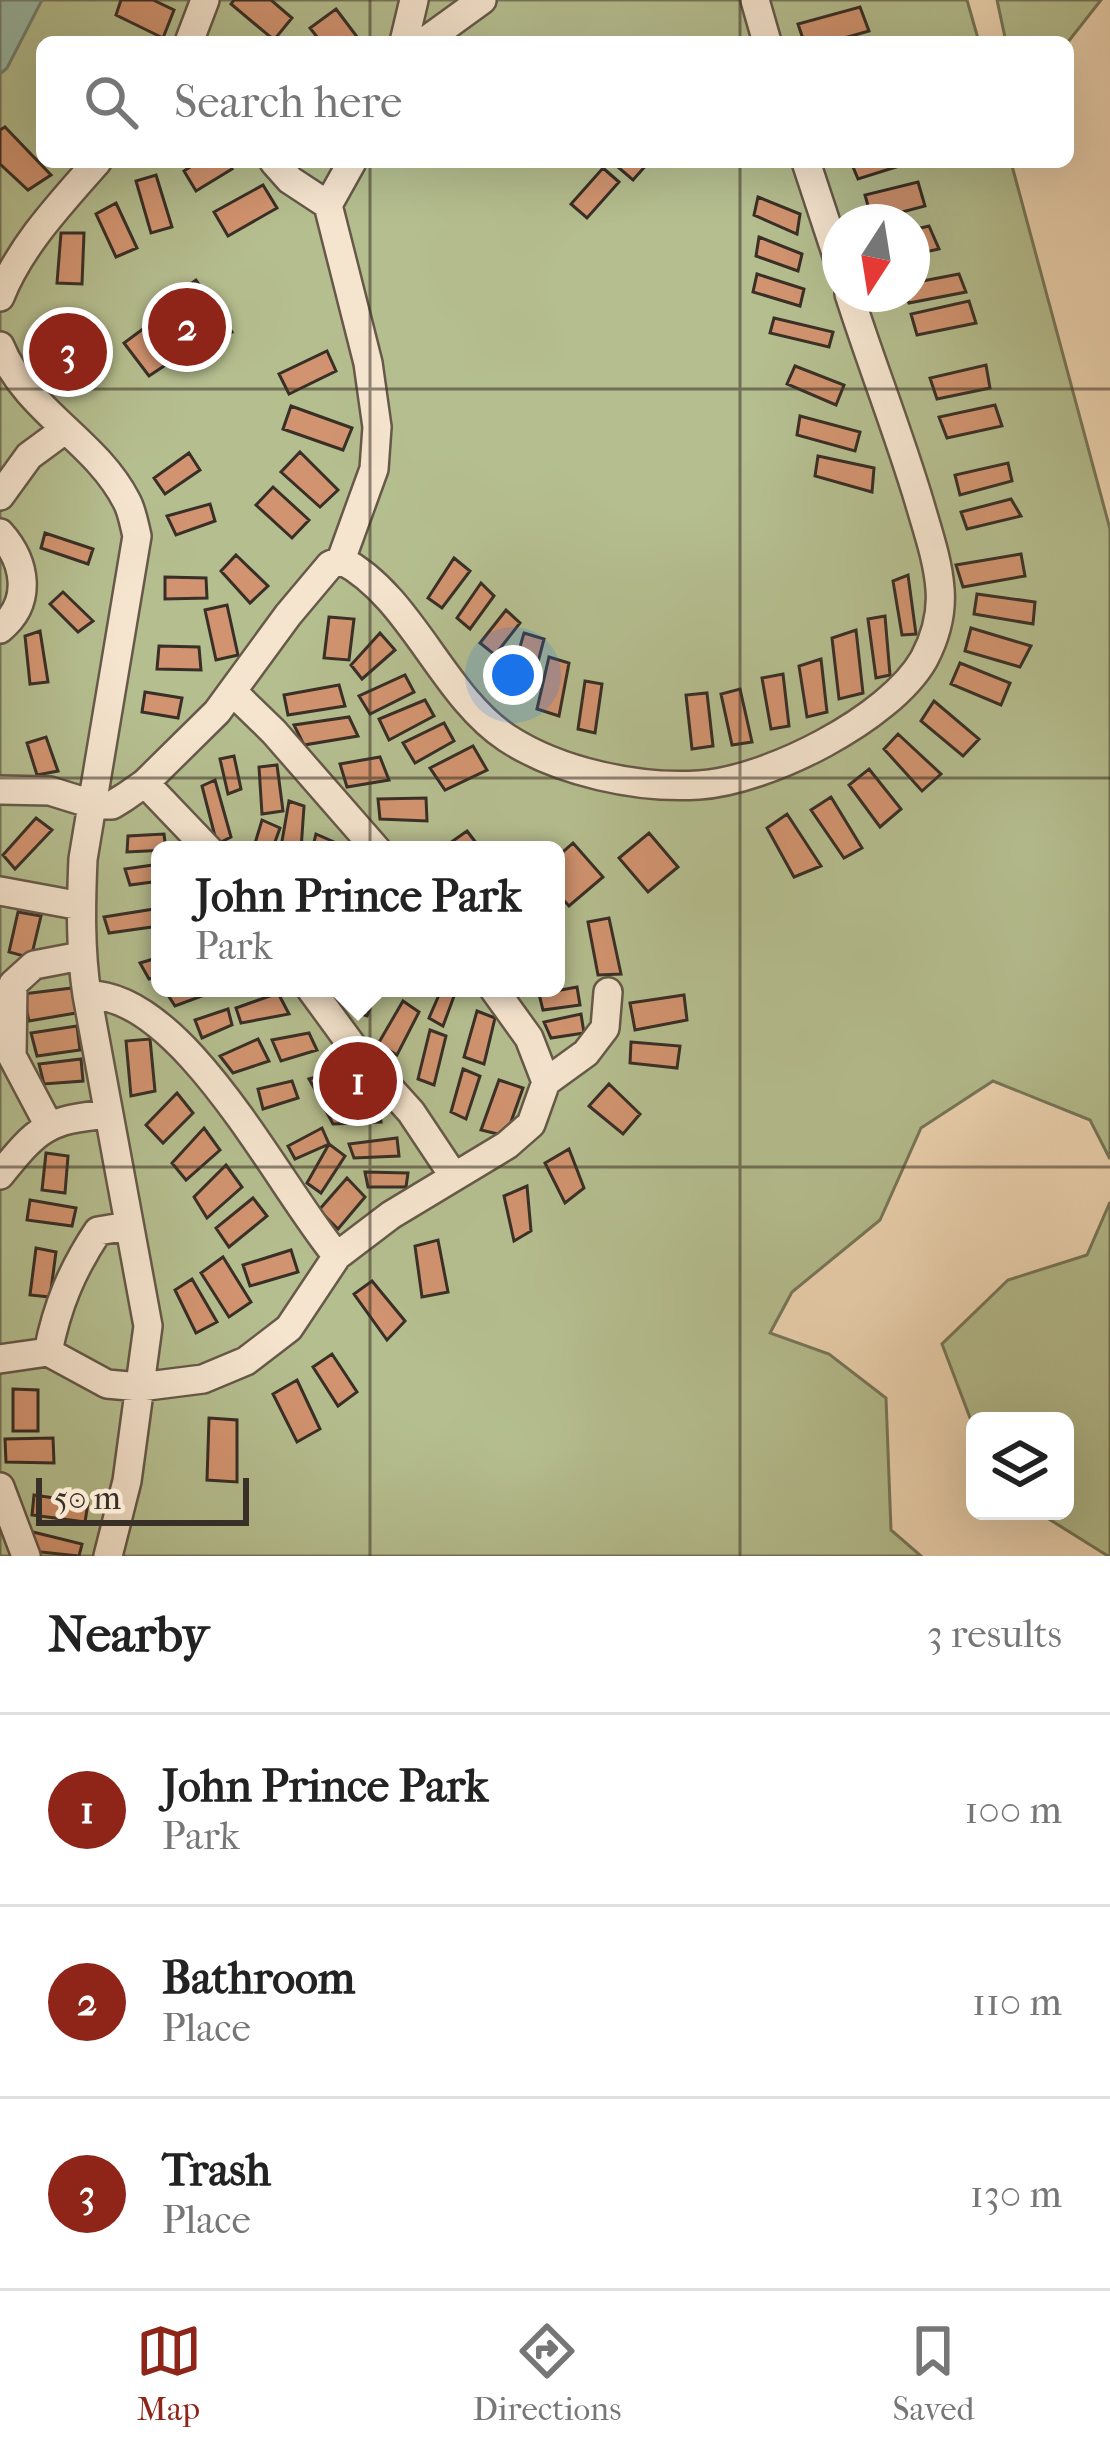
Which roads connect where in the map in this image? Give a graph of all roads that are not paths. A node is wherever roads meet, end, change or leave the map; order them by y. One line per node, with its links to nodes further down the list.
1 (205, 0): 5 (street)
2 (413, 0): 6 (street)
3 (482, 0): 7 (street)
4 (755, 0): 8 (street)
5 (191, 36)
6 (405, 36)
7 (432, 36)
8 (765, 36)
9 (92, 168): 15 (street)
10 (279, 168): 13 (street)
11 (349, 168): 13 (street)
12 (808, 168): 14 (street)
13 (328, 206): 21 (street)
14 (822, 210)
15 (0, 297)
16 (855, 312): 21 (street)
17 (0, 346): 18 (street)
18 (63, 431): 19 (street); 26 (street)
19 (0, 496)
20 (0, 533): 22 (street)
21 (341, 560): 23 (street)
22 (0, 629)
23 (232, 692): 24 (street); 28 (street)
24 (145, 783): 26 (street); 27 (street)
25 (0, 790): 26 (street)
26 (95, 805): 30 (street)
27 (200, 841)
28 (369, 841)
29 (0, 891): 30 (street)
30 (81, 906): 31 (street)
31 (81, 956): 33 (street); 38 (street)
32 (608, 992): 36 (street)
33 (87, 994): 37 (street); 42 (street)
34 (317, 997): 40 (street)
35 (499, 997): 36 (street)
36 (546, 1082): 40 (street)
37 (108, 1114): 38 (street); 41 (street)
38 (48, 1124): 39 (street)
39 (0, 1175)
40 (453, 1175): 42 (street)
41 (128, 1226): 43 (street); 45 (street)
42 (337, 1256): 45 (street)
43 (48, 1352): 44 (street); 45 (street)
44 (0, 1359)
45 (140, 1388): 48 (street)
46 (0, 1487): 47 (street)
47 (26, 1556)
48 (108, 1556)

